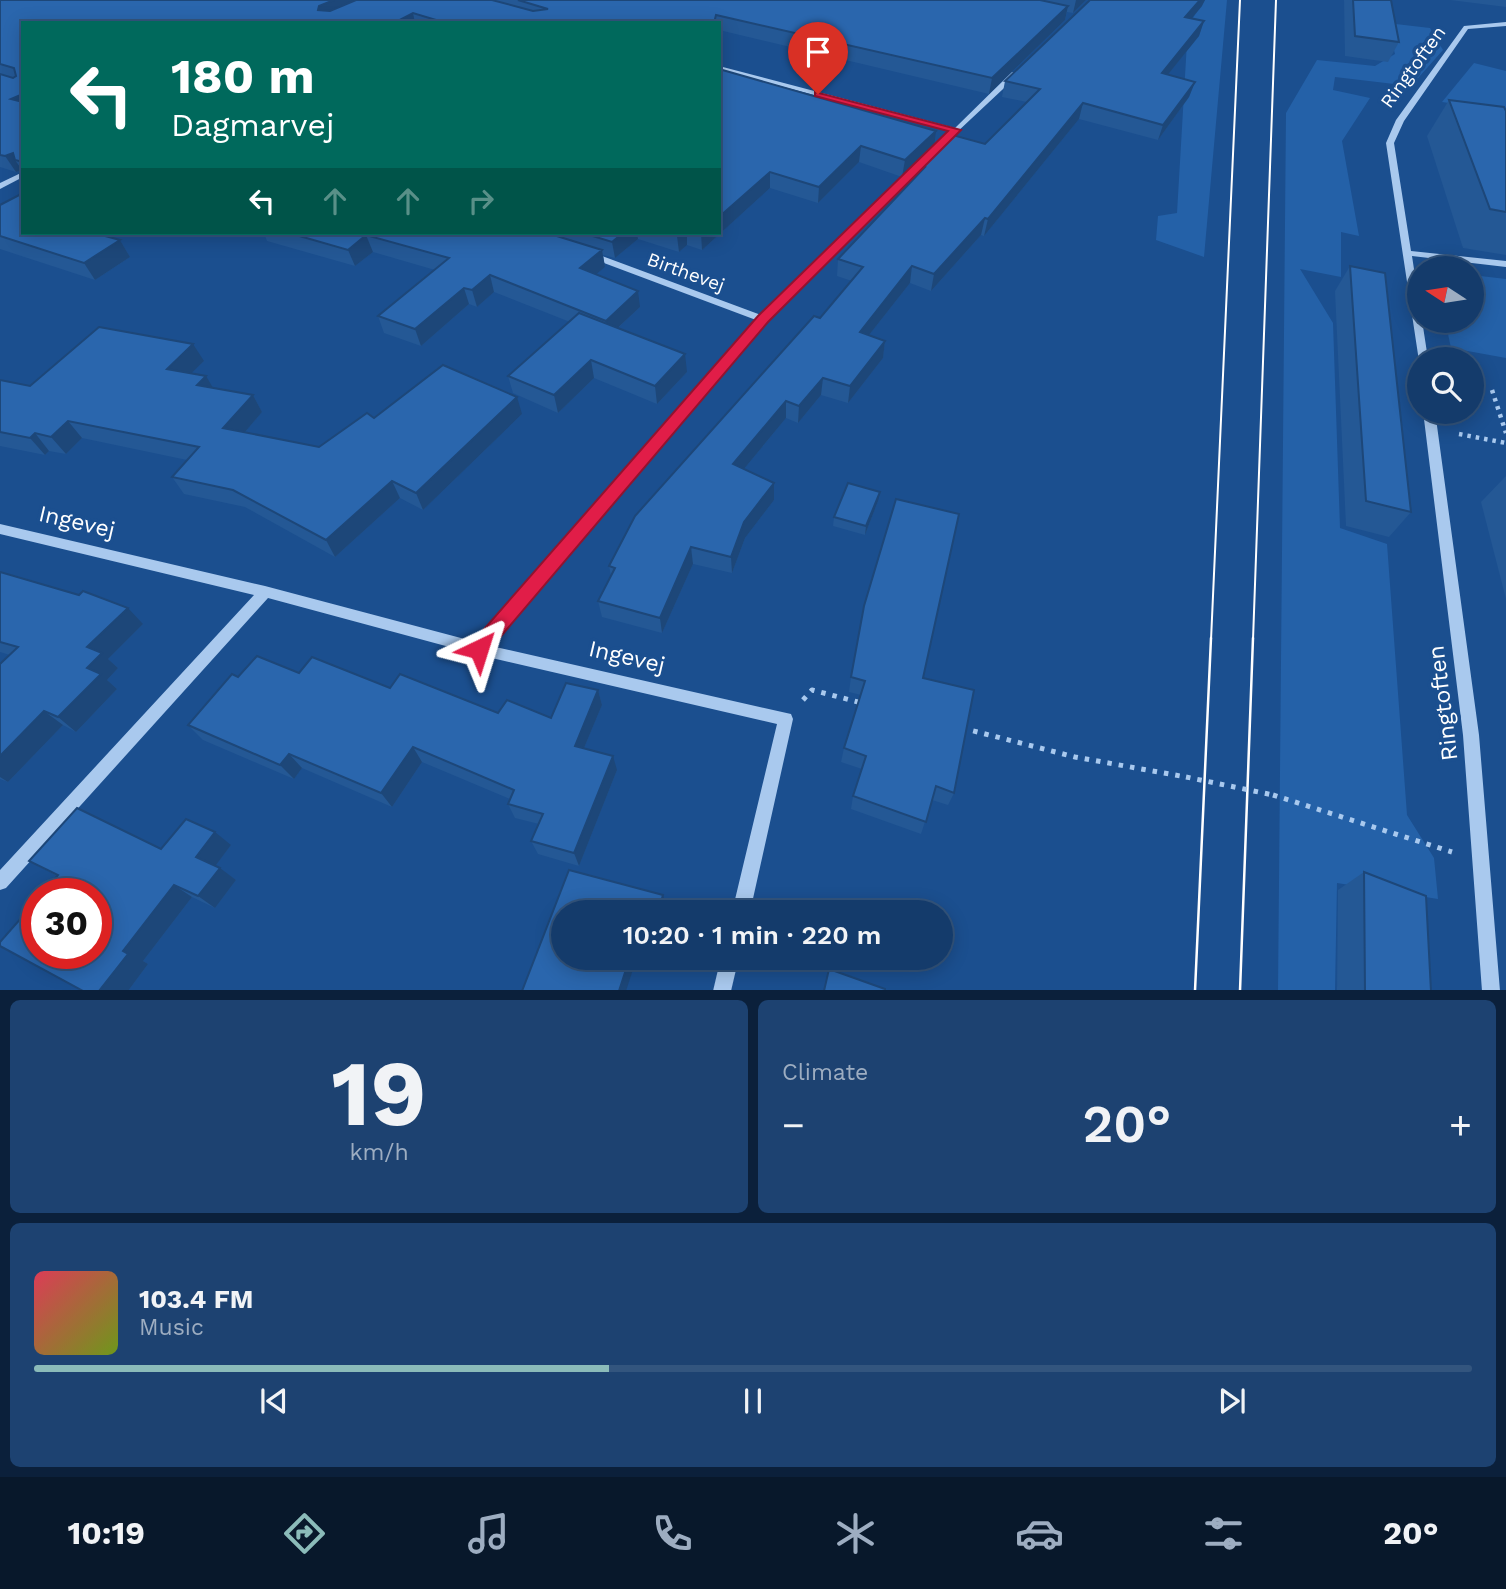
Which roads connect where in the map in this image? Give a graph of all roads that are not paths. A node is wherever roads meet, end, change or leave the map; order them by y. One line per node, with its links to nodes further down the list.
1 (1506, 24): 8 (street, Ringtoften)
2 (1025, 65): 4 (street)
3 (721, 69): 4 (street)
4 (956, 130): 10 (street)
5 (21, 175): 6 (street)
6 (0, 186)
7 (573, 248): 10 (street, Birthevej)
8 (1409, 253): 9 (street); 11 (street, Ringtoften)
9 (1506, 264)
10 (763, 319): 15 (street)
11 (1421, 347)
12 (1431, 424): 20 (street, Ringtoften)
13 (0, 530): 14 (street, Ingevej)
14 (265, 592): 15 (street, Ingevej); 16 (street)
15 (479, 649): 17 (street, Ingevej)
16 (0, 882)
17 (744, 900)
18 (727, 970): 19 (street)
19 (722, 990)
20 (1491, 990)

